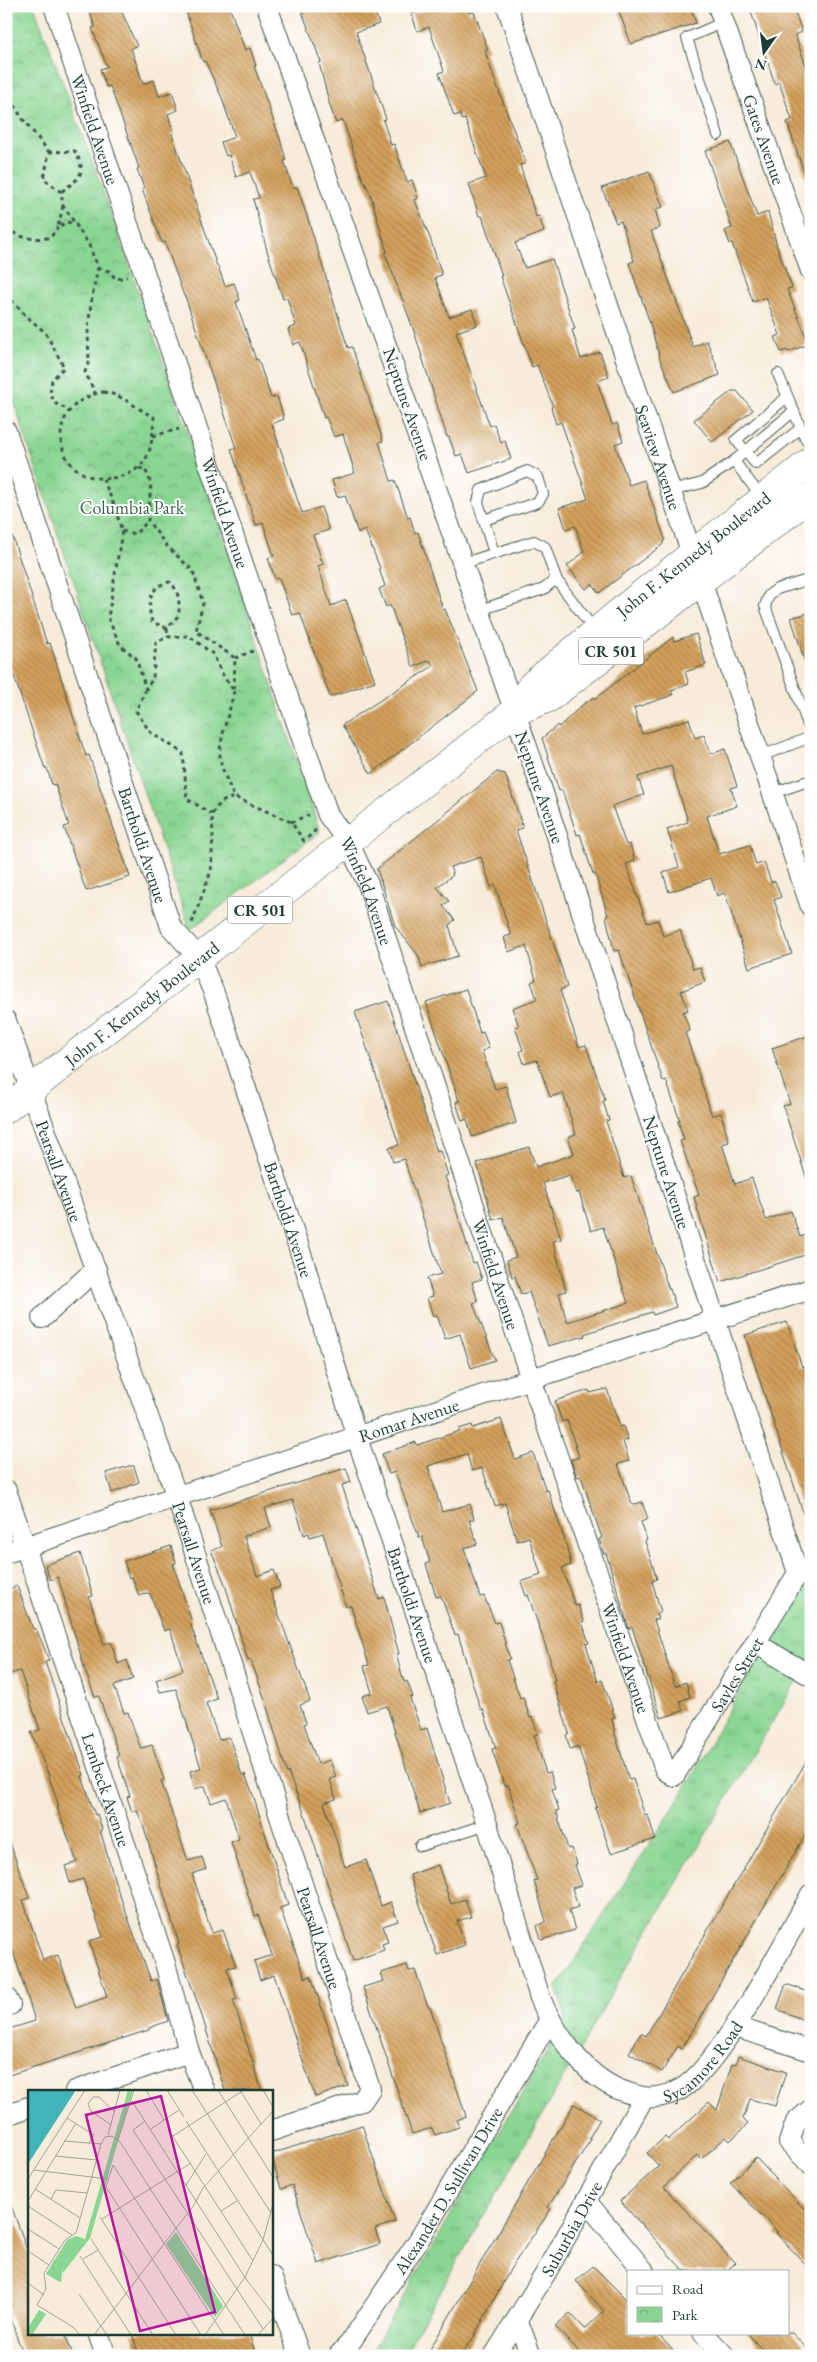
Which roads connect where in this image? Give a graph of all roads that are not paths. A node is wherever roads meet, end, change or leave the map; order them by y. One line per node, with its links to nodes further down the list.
1 (54, 6): 33 (street, Winfield Avenue)
2 (267, 6): 22 (street, Neptune Avenue)
3 (507, 6): 16 (street, Seaview Avenue)
4 (721, 14): 5 (lane); 6 (street, Gates Avenue)
5 (718, 135)
6 (811, 271)
7 (778, 374): 8 (lane)
8 (788, 397): 9 (lane); 13 (lane)
9 (794, 411): 10 (lane); 13 (lane)
10 (801, 428): 12 (lane); 13 (lane)
11 (6, 431): 35 (street, Bartholdi Avenue)
12 (811, 445)
13 (745, 451): 14 (lane)
14 (734, 461): 16 (lane); 18 (lane)
15 (811, 461): 18 (main road, John F. Kennedy Boulevard / CR 501)
16 (671, 490): 21 (street, Seaview Avenue)
17 (811, 496): 25 (main road, John F. Kennedy Boulevard / CR 501)
18 (763, 499): 21 (main road, John F. Kennedy Boulevard / CR 501)
19 (484, 520): 19 (lane); 20 (lane)
20 (494, 553): 22 (lane); 23 (lane)
21 (693, 554): 25 (street, Seaview Avenue); 27 (main road, John F. Kennedy Boulevard / CR 501)
22 (464, 563): 26 (street, Neptune Avenue)
23 (556, 578): 26 (lane); 27 (lane)
24 (811, 579): 29 (lane)
25 (702, 581): 28 (main road, John F. Kennedy Boulevard / CR 501); 30 (street, Seaview Avenue)
26 (480, 610): 28 (street, Neptune Avenue)
27 (596, 632): 28 (main road, John F. Kennedy Boulevard / CR 501)
28 (514, 712): 33 (main road, John F. Kennedy Boulevard / CR 501); 42 (street, Neptune Avenue)
29 (811, 735): 30 (lane)
30 (761, 756): 32 (street, Seaview Avenue)
31 (811, 780): 32 (lane)
32 (773, 793): 34 (street, Seaview Avenue)
33 (348, 842): 35 (main road, John F. Kennedy Boulevard / CR 501); 43 (street, Winfield Avenue)
34 (811, 907)
35 (199, 958): 37 (main road, John F. Kennedy Boulevard / CR 501); 44 (street, Bartholdi Avenue)
36 (6, 1021): 37 (street, Pearsall Avenue)
37 (30, 1091): 38 (main road, John F. Kennedy Boulevard / CR 501); 39 (street, Pearsall Avenue)
38 (6, 1109)
39 (96, 1269): 41 (street); 46 (street, Pearsall Avenue)
40 (811, 1289): 42 (street, Romar Avenue)
41 (42, 1318)
42 (715, 1320): 43 (street, Romar Avenue); 49 (street, Neptune Avenue)
43 (531, 1379): 44 (street, Romar Avenue); 52 (street, Winfield Avenue)
44 (357, 1438): 46 (street, Romar Avenue); 53 (street, Bartholdi Avenue)
45 (6, 1490): 47 (street, Lembeck Avenue)
46 (177, 1498): 47 (street, Romar Avenue); 64 (street, Pearsall Avenue)
47 (26, 1546): 48 (street, Romar Avenue); 59 (street, Lembeck Avenue)
48 (6, 1553)
49 (798, 1573): 50 (street, Sayles Street)
50 (755, 1643): 51 (street); 52 (street, Sayles Street)
51 (811, 1676)
52 (674, 1776)
53 (487, 1824): 54 (lane); 56 (street, Bartholdi Avenue)
54 (420, 1846)
55 (811, 1894): 57 (street, Sycamore Road)
56 (550, 2019): 62 (street, Sycamore Road); 74 (street, Alexander D. Sullivan Drive)
57 (735, 2027): 58 (street); 62 (street, Sycamore Road)
58 (811, 2051)
59 (189, 2052): 60 (street); 61 (street, Lembeck Avenue)
60 (78, 2090)
61 (204, 2090)
62 (642, 2099): 66 (street, Suburbia Drive)
63 (811, 2109): 65 (street)
64 (272, 2132)
65 (811, 2165)
66 (586, 2201): 67 (street); 69 (street, Suburbia Drive)
67 (643, 2270)
68 (272, 2279): 73 (street)
69 (517, 2319): 75 (street, Suburbia Drive); 76 (street)
70 (98, 2334): 72 (street)
71 (703, 2334): 77 (street)
72 (106, 2356)
73 (300, 2356)
74 (338, 2356)
75 (494, 2356)
76 (531, 2356)
77 (725, 2356)

